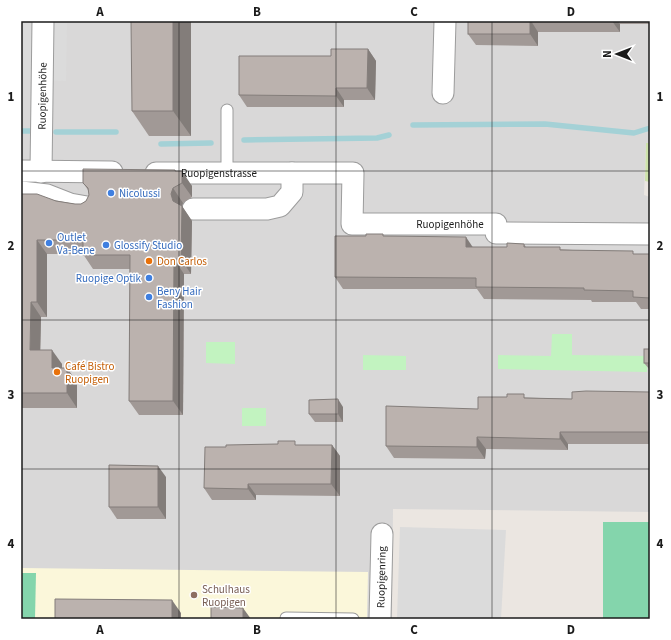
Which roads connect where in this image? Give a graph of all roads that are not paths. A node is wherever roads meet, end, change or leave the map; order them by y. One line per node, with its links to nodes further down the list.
1 (43, 21): 5 (street, Ruopigenhöhe)
2 (445, 21): 3 (street)
3 (443, 93)
4 (227, 110): 7 (lane)
5 (31, 172): 7 (street, Ruopigenstrasse)
6 (292, 173): 7 (street, Ruopigenstrasse); 10 (street); 11 (street, Ruopigenhöhe)
7 (227, 174)
8 (21, 192): 9 (street)
9 (86, 208)
10 (193, 209)
11 (650, 234)
12 (382, 534): 15 (street, Ruopigenring)
13 (286, 618): 14 (lane)
14 (353, 619)
15 (380, 619)

